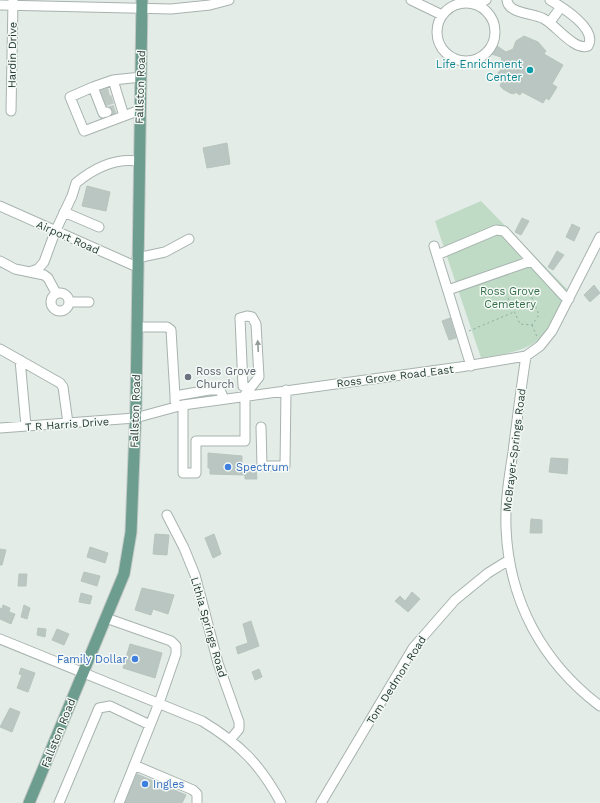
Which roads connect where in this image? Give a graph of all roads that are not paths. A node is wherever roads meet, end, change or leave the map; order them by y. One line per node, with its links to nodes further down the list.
1 (229, 0): 7 (street)
2 (411, 0): 11 (street)
3 (486, 0): 8 (street)
4 (508, 0): 12 (street)
5 (550, 0): 10 (street)
6 (13, 3): 7 (street); 9 (street); 19 (street, Hardin Drive)
7 (142, 4): 13 (main road, Fallston Road)
8 (477, 4): 11 (street); 11 (street)
9 (0, 6)
10 (561, 7): 12 (street); 12 (street)
11 (442, 15)
12 (550, 22)
13 (141, 76): 14 (street); 18 (main road, Fallston Road)
14 (113, 80): 15 (street); 16 (street)
15 (93, 87): 16 (street); 20 (street)
16 (107, 97): 17 (street); 17 (street)
17 (114, 109): 20 (street)
18 (140, 110): 20 (street); 21 (main road, Fallston Road)
19 (12, 111)
20 (124, 116)
21 (138, 161): 23 (street); 32 (main road, Fallston Road)
22 (0, 206): 25 (street, Airport Road)
23 (64, 212): 24 (street); 25 (street)
24 (100, 227)
25 (55, 232): 31 (street); 32 (street, Airport Road)
26 (600, 237): 28 (street, Ross Grove Road East)
27 (189, 239): 32 (street)
28 (596, 252): 37 (street, Ross Grove Road East)
29 (0, 261): 33 (street)
30 (531, 261): 35 (street); 35 (street); 37 (street)
31 (44, 262): 33 (street); 34 (street)
32 (137, 263): 40 (main road, Fallston Road)
33 (29, 272): 34 (street)
34 (48, 278): 36 (street)
35 (448, 290): 44 (street)
36 (56, 293): 38 (street); 38 (street)
37 (569, 299): 42 (street, Ross Grove Road East)
38 (70, 302): 39 (street)
39 (89, 302)
40 (137, 327): 47 (street); 50 (main road, Fallston Road)
41 (0, 349): 43 (street)
42 (526, 356): 44 (street, Ross Grove Road East); 58 (street, McBrayer-Springs Road)
43 (20, 360): 51 (street); 52 (street)
44 (471, 366): 45 (street, Ross Grove Road East)
45 (286, 390): 46 (street, Ross Grove Road East); 53 (street)
46 (245, 392): 46 (street, one-way to 46); 48 (street, Ross Grove Road East); 56 (street)
47 (175, 396): 48 (street); 49 (street)
48 (224, 399): 49 (street, Ross Grove Road East)
49 (179, 406): 50 (street, Ross Grove Road East); 55 (street)
50 (135, 418): 51 (street, T R Harris Drive); 59 (main road, Fallston Road)
51 (68, 424): 52 (street, T R Harris Drive)
52 (26, 426): 54 (street, T R Harris Drive)
53 (261, 427)
54 (0, 428)
55 (183, 441): 56 (street); 56 (street)
56 (196, 441)
57 (167, 516): 65 (street, Lithia Springs Road)
58 (509, 560): 63 (street, McBrayer-Springs Road); 72 (street, Tom Dedmon Road)
59 (106, 618): 61 (main road, Fallston Road); 62 (street)
60 (0, 639): 61 (street)
61 (83, 672): 62 (street); 67 (main road, Fallston Road)
62 (159, 703): 64 (street); 65 (street)
63 (600, 706)
64 (150, 725): 66 (street); 68 (street)
65 (230, 740): 71 (street)
66 (134, 765): 69 (street); 70 (street)
67 (29, 803)
68 (59, 803)
69 (119, 803)
70 (197, 803)
71 (281, 803)
72 (321, 803)

